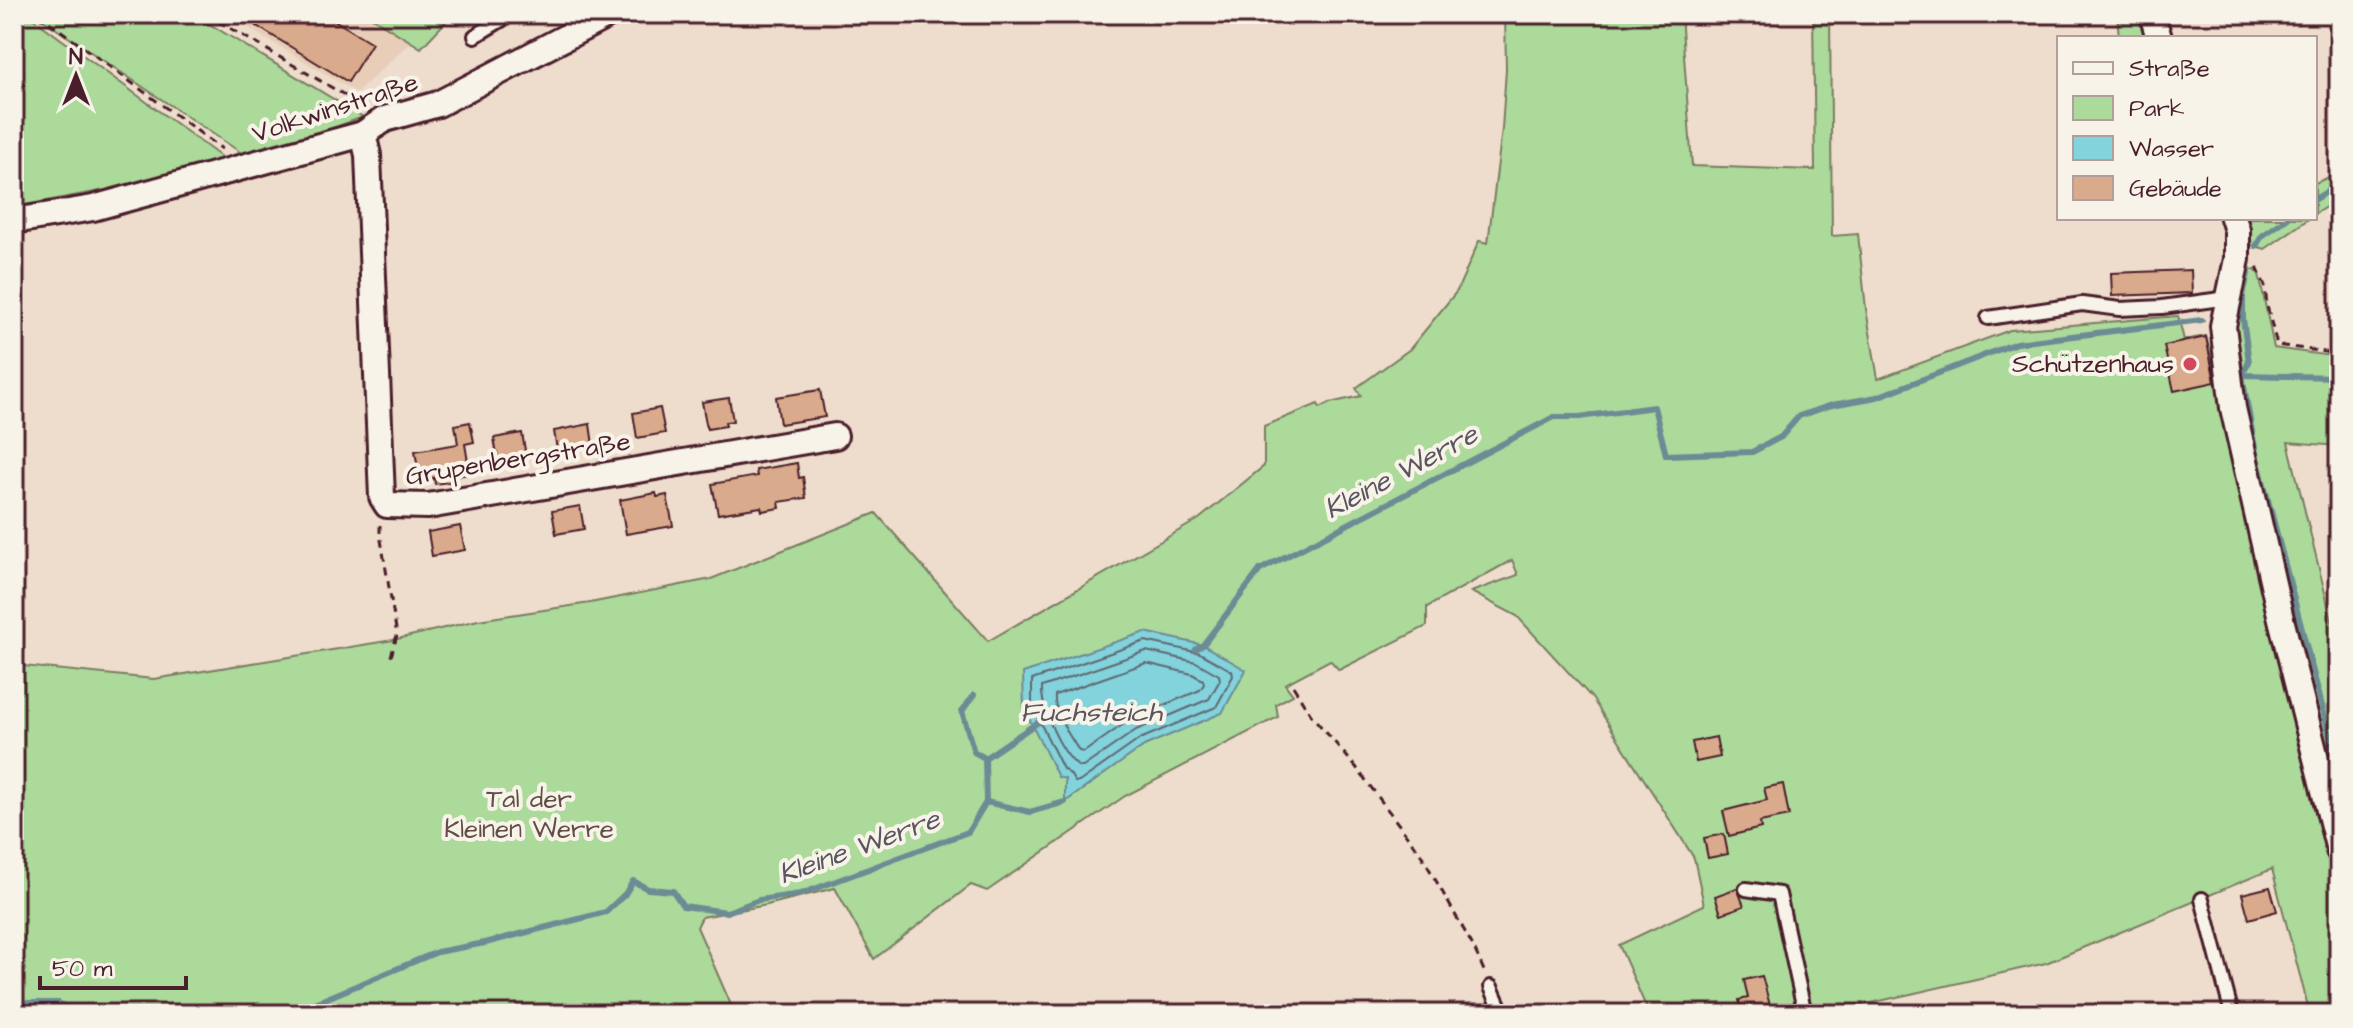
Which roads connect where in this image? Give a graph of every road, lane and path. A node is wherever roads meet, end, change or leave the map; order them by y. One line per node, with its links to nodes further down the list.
1 (38, 14): 10 (path)
2 (206, 14): 8 (path)
3 (511, 14): 6 (lane)
4 (2152, 14): 7 (street)
5 (606, 15): 8 (street, Volkwinstraße)
6 (475, 36)
7 (2158, 36)
8 (385, 119): 9 (street, Volkwinstraße)
9 (363, 134): 10 (street, Volkwinstraße); 18 (street, Grupenbergstraße)
10 (245, 167): 12 (street, Volkwinstraße)
11 (2234, 220): 13 (street)
12 (14, 221)
13 (2237, 259): 14 (street); 16 (path)
14 (2228, 298): 15 (lane); 21 (street)
15 (1988, 318)
16 (2339, 354)
17 (835, 436): 18 (street, Grupenbergstraße)
18 (382, 497): 19 (path)
19 (390, 660)
20 (1293, 686): 24 (path)
21 (2339, 850)
22 (1746, 889): 26 (lane)
23 (2202, 899): 27 (lane)
24 (1491, 987): 25 (lane)
25 (1503, 1014)
26 (1805, 1014)
27 (2232, 1014)

